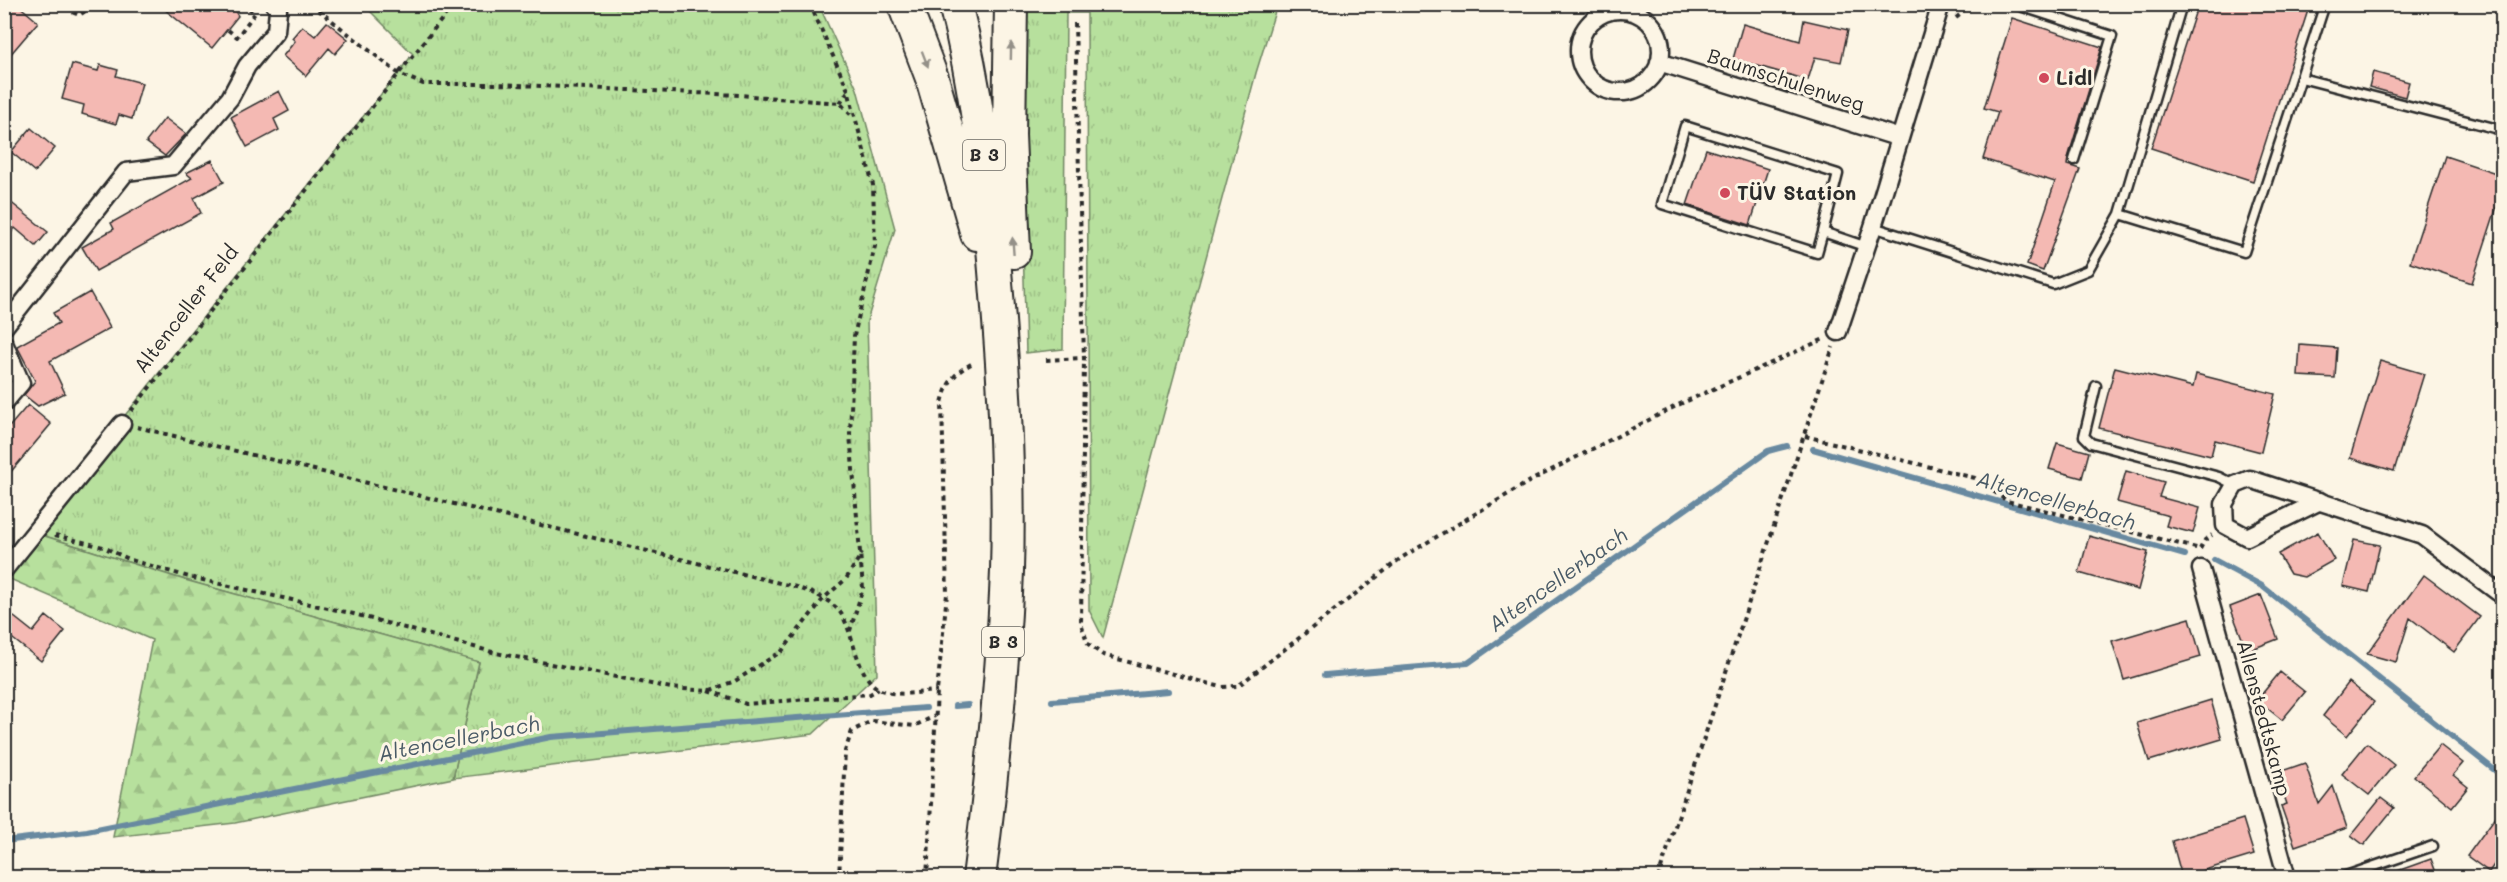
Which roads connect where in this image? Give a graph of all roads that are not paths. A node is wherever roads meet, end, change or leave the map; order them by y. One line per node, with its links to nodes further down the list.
1 (274, 4): 19 (street)
2 (904, 4): 18 (highway, one-way to 18)
3 (955, 4): 18 (highway, B 3)
4 (1011, 4): 24 (highway, one-way to 4)
5 (1941, 4): 12 (street)
6 (2013, 4): 13 (lane)
7 (2182, 4): 14 (lane)
8 (2325, 4): 10 (lane)
9 (1659, 62): 9 (street); 12 (street, Baumschulenweg)
10 (2301, 78): 11 (lane); 14 (lane)
11 (2502, 130)
12 (1900, 138): 15 (street)
13 (2074, 160)
14 (2120, 214): 15 (lane)
15 (1873, 227): 17 (street)
16 (1823, 232): 16 (lane); 17 (lane)
17 (1867, 247): 20 (street)
18 (998, 307): 24 (highway, B 3)
19 (4, 327)
20 (1838, 332)
21 (4, 343): 23 (street)
22 (2096, 386): 26 (lane)
23 (4, 403)
24 (1005, 405): 32 (highway, B 3)
25 (122, 424): 29 (street)
26 (2235, 485): 27 (street); 27 (street)
27 (2320, 501): 30 (street)
28 (2201, 569): 33 (street, Allenstedtskamp)
29 (4, 570)
30 (2502, 595)
31 (2433, 846): 34 (lane)
32 (979, 878)
33 (2287, 878)
34 (2340, 878)

